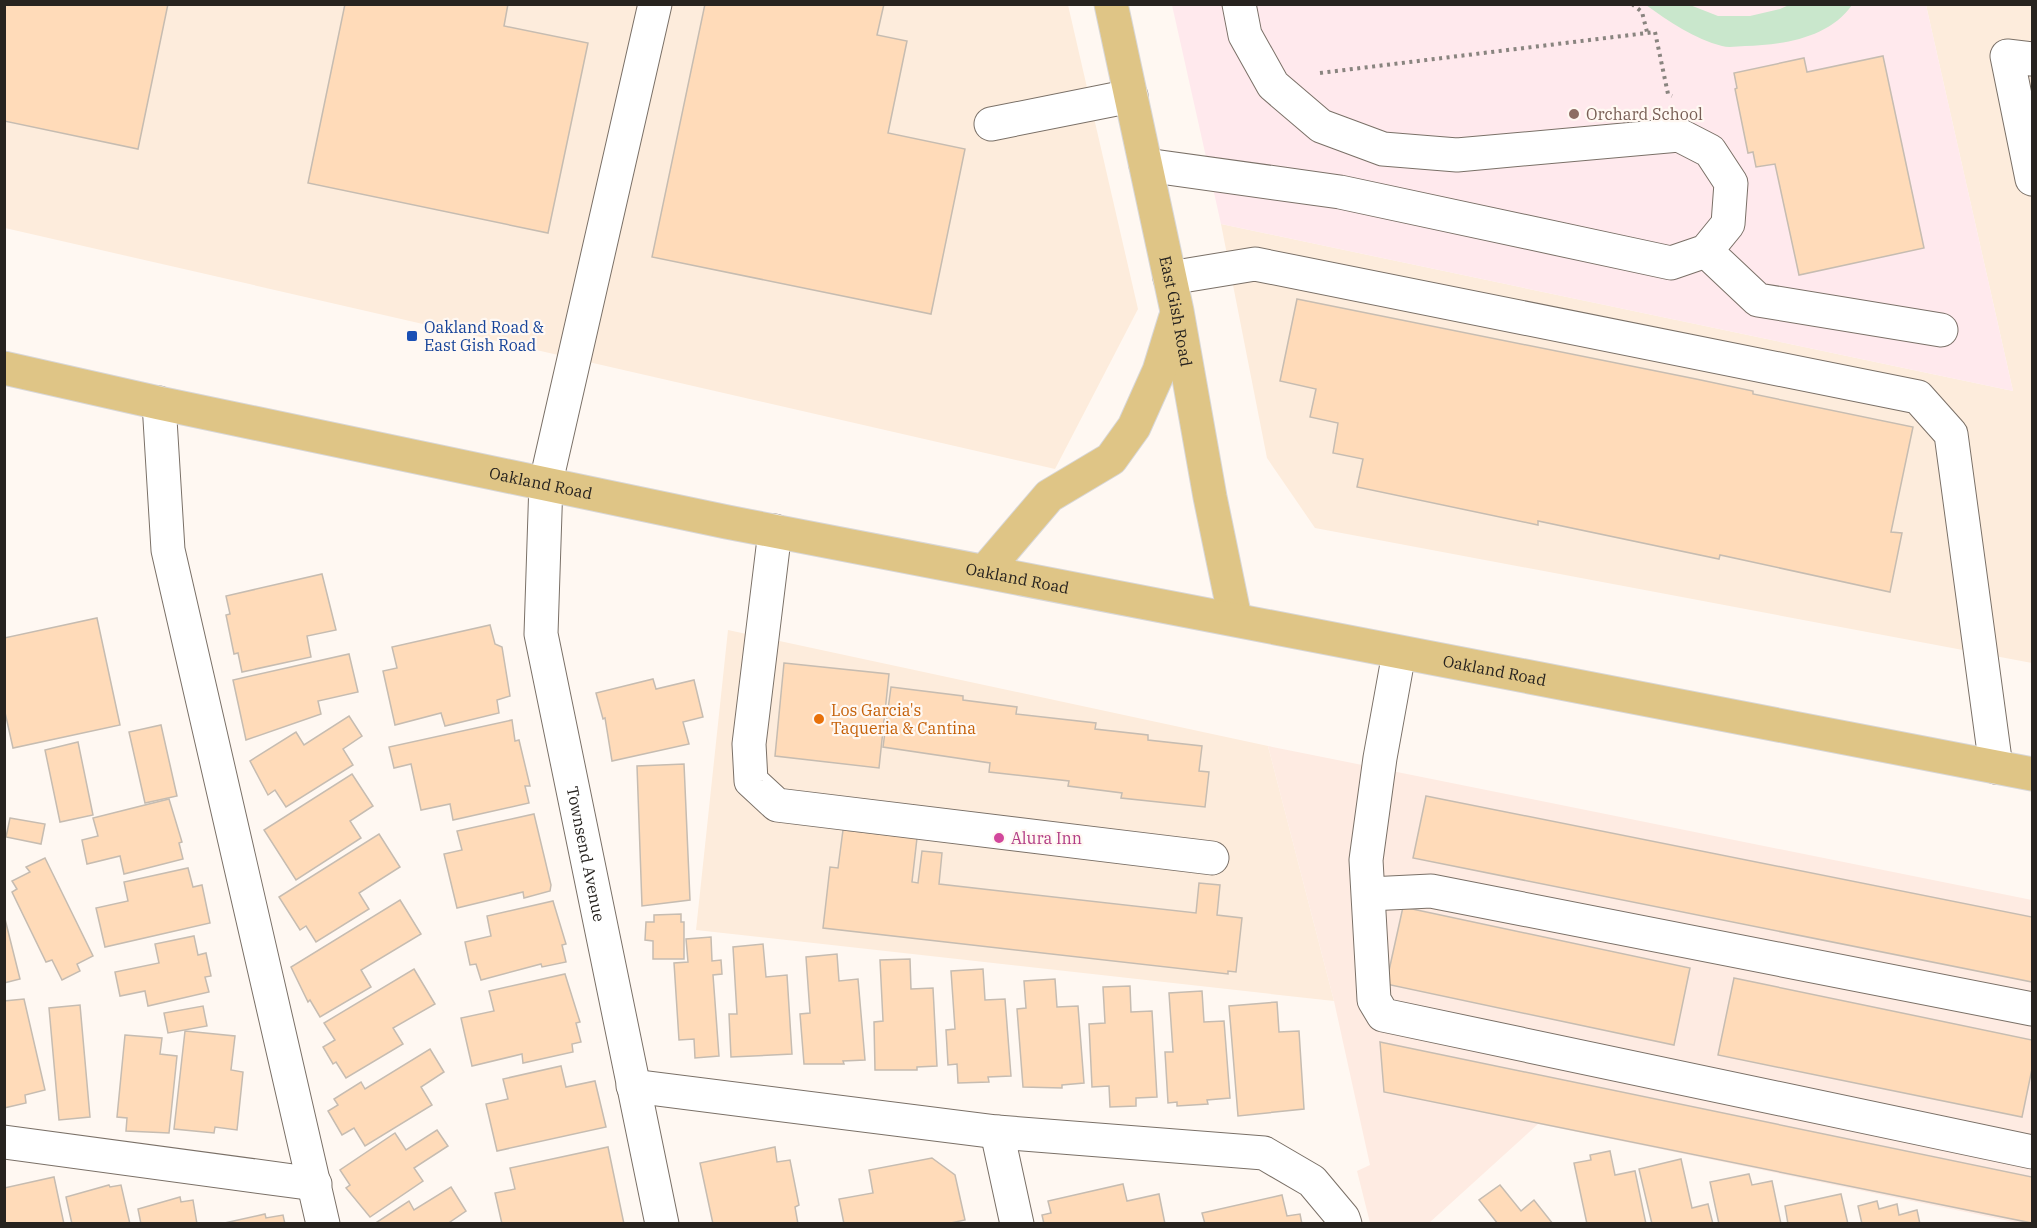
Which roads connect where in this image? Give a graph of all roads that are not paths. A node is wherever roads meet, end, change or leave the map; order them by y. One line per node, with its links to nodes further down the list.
1 (654, 4): 15 (street, Townsend Avenue)
2 (1111, 4): 5 (main road, East Gish Road)
3 (1239, 4): 9 (street)
4 (2032, 59): 8 (street)
5 (1131, 96): 6 (street); 7 (main road, East Gish Road)
6 (991, 124)
7 (1146, 165): 9 (street); 10 (main road, East Gish Road)
8 (2032, 178)
9 (1706, 251): 12 (street)
10 (1170, 278): 11 (main road, East Gish Road); 20 (street)
11 (1177, 311): 17 (main road); 18 (main road, East Gish Road)
12 (1941, 330)
13 (4, 368): 14 (main road, Oakland Road)
14 (159, 403): 15 (main road, Oakland Road); 29 (street)
15 (546, 482): 16 (main road, Oakland Road); 25 (street, Townsend Avenue)
16 (775, 531): 17 (main road, Oakland Road); 22 (street)
17 (985, 572): 18 (main road, Oakland Road)
18 (1235, 618): 19 (main road, Oakland Road)
19 (1399, 653): 20 (main road, Oakland Road); 23 (street)
20 (1996, 767): 21 (main road, Oakland Road)
21 (2032, 774)
22 (1212, 858)
23 (1369, 894): 24 (street); 28 (street)
24 (2032, 1009)
25 (633, 1086): 26 (street); 31 (street, Townsend Avenue)
26 (997, 1132): 32 (street); 33 (street)
27 (4, 1142): 29 (street)
28 (2032, 1152)
29 (315, 1184): 30 (street)
30 (323, 1224)
31 (662, 1224)
32 (1017, 1224)
33 (1345, 1224)

